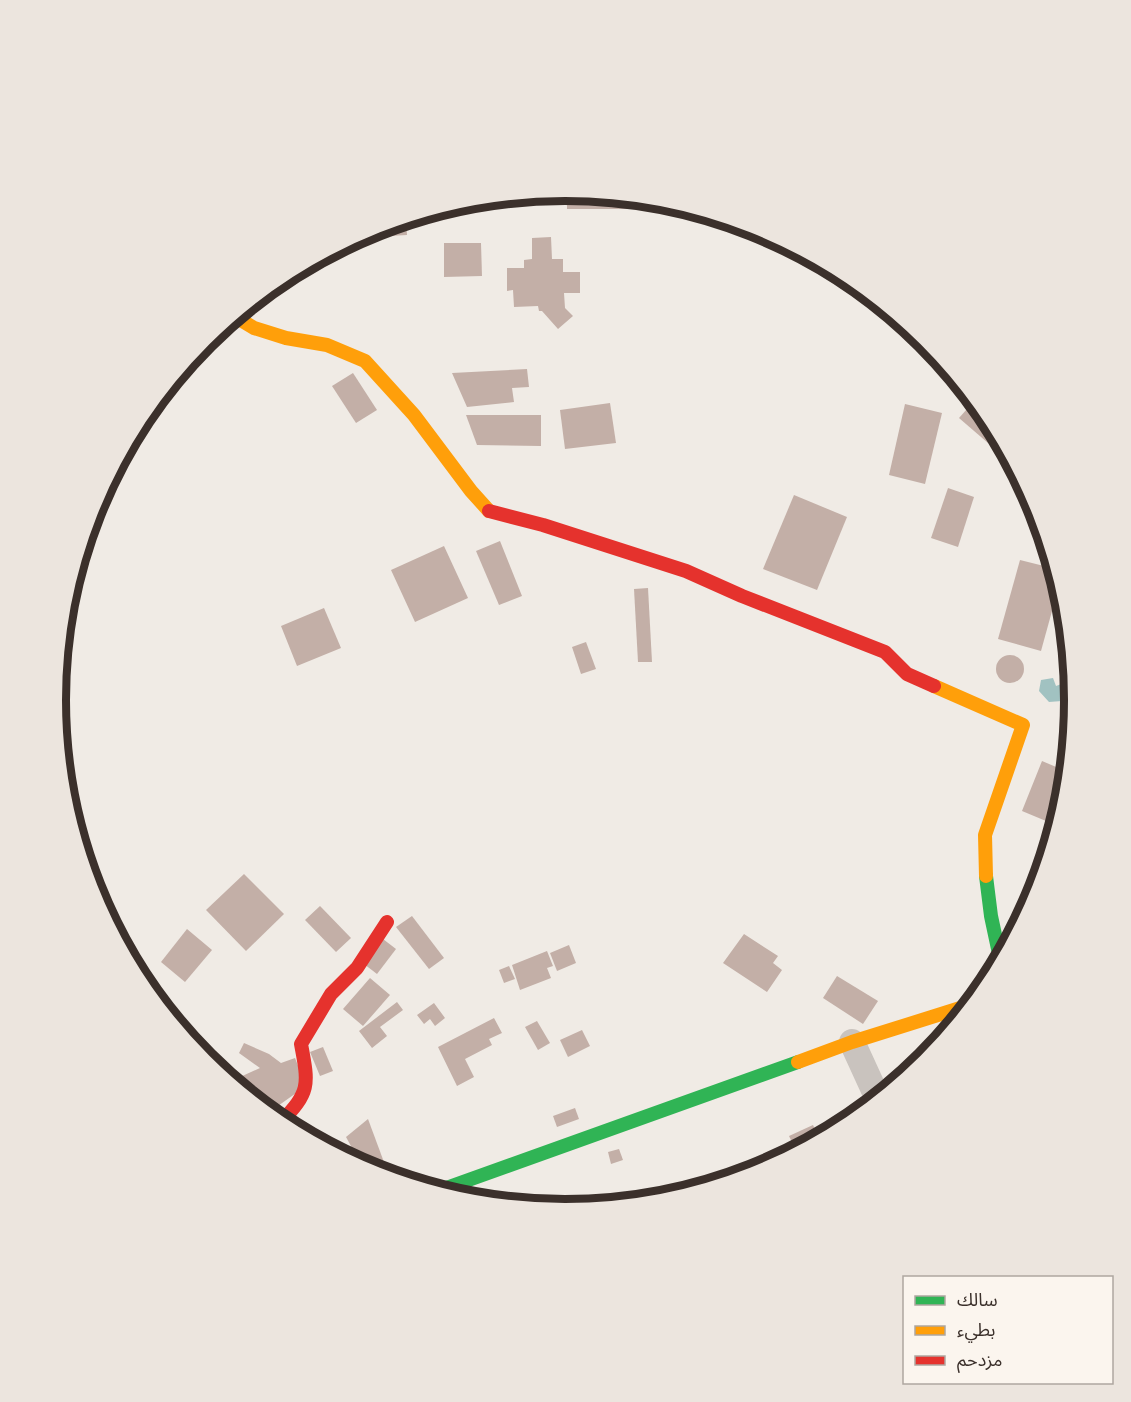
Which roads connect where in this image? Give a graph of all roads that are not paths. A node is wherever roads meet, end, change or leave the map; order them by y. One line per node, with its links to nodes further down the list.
1 (242, 321): 3 (street)
2 (387, 922): 7 (street)
3 (998, 951)
4 (959, 1009): 5 (street)
5 (852, 1042): 6 (street); 8 (street)
6 (875, 1093)
7 (288, 1116)
8 (450, 1187)

